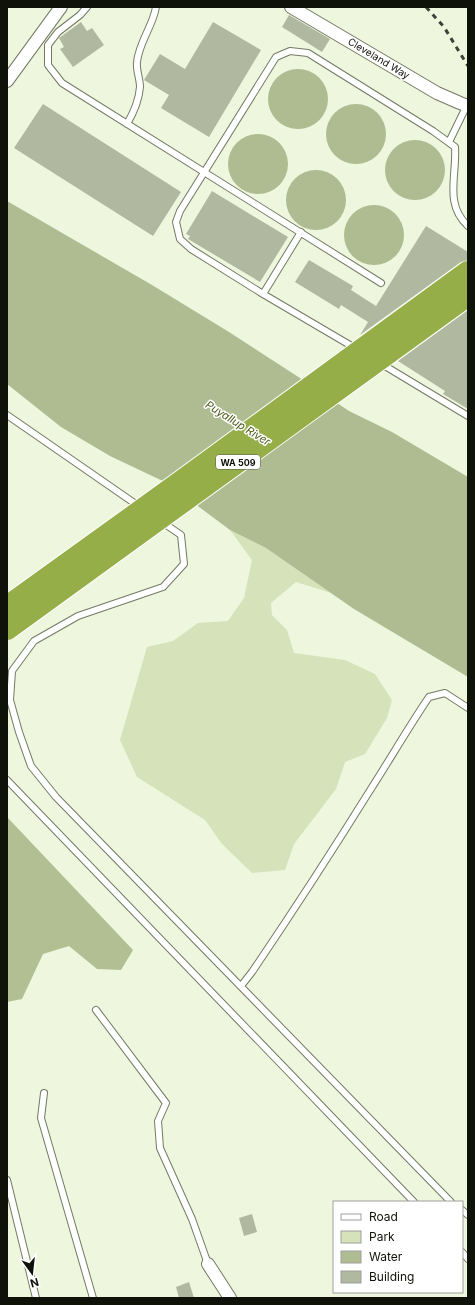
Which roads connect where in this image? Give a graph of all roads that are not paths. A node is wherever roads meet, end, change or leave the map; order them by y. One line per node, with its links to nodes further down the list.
1 (61, 7): 5 (street)
2 (87, 7): 7 (lane)
3 (156, 7): 7 (lane)
4 (291, 7): 6 (street, Cleveland Way)
5 (7, 81)
6 (468, 105): 8 (lane)
7 (127, 124): 9 (lane)
8 (449, 142): 9 (lane); 10 (lane)
9 (205, 172): 11 (lane); 14 (lane)
10 (468, 226)
11 (301, 232): 13 (lane); 14 (lane)
12 (468, 272): 22 (highway, WA 509, bridge)
13 (381, 283)
14 (263, 294): 16 (lane)
15 (468, 295): 23 (highway, WA 509, bridge)
16 (365, 354)
17 (372, 358): 19 (lane)
18 (7, 415): 20 (lane)
19 (468, 416)
20 (149, 513)
21 (155, 517): 26 (lane)
22 (7, 607)
23 (7, 629)
24 (468, 708): 26 (lane)
25 (7, 780): 30 (lane)
26 (240, 986): 31 (lane)
27 (96, 1010): 32 (lane)
28 (44, 1093): 34 (lane)
29 (7, 1180): 33 (lane)
30 (413, 1201)
31 (450, 1201)
32 (208, 1264): 35 (street)
33 (36, 1298)
34 (93, 1298)
35 (230, 1298)

